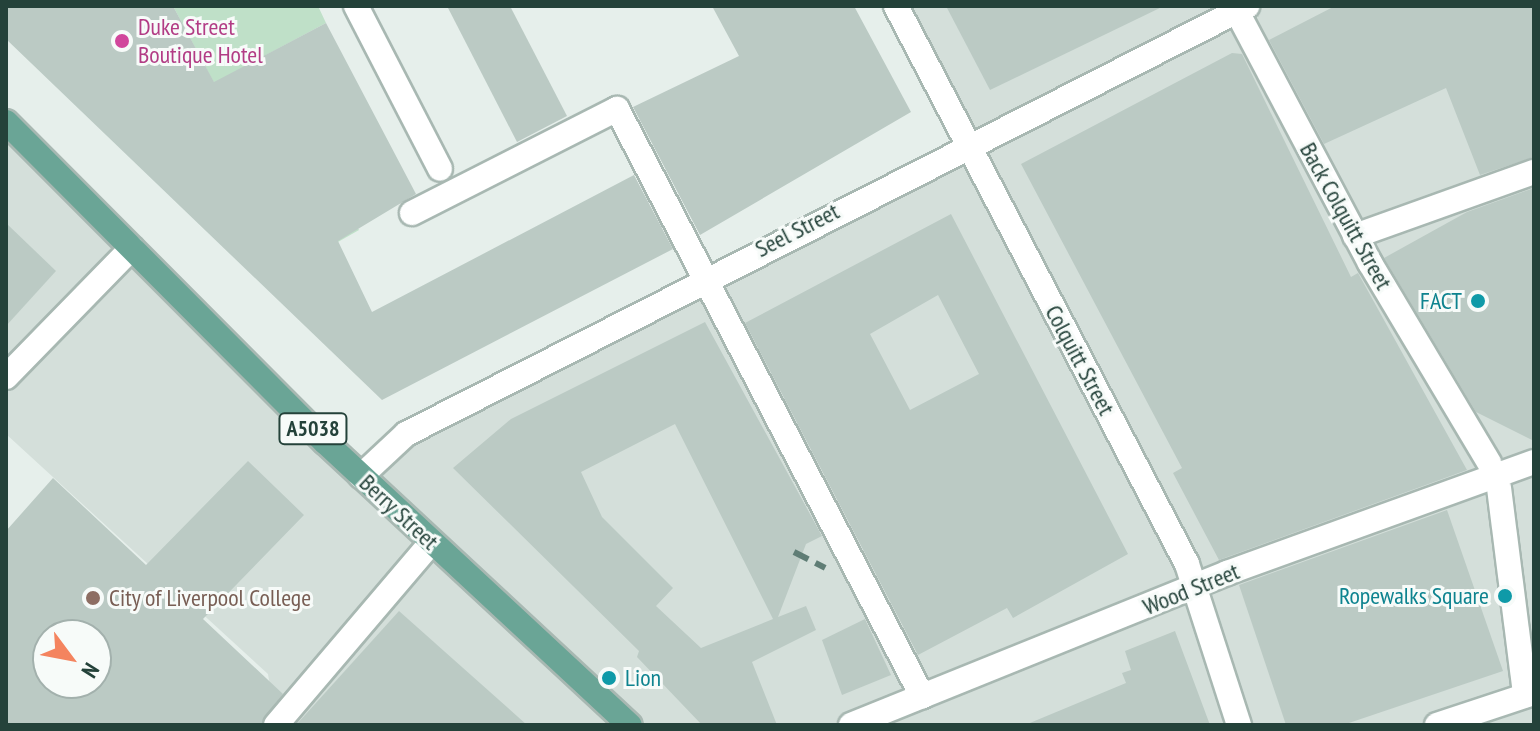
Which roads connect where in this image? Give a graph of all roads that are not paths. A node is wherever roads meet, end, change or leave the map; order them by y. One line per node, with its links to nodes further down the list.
1 (356, 6): 6 (street)
2 (896, 6): 5 (street, Colquitt Street)
3 (1239, 8): 5 (street, Seel Street); 9 (street, Back Colquitt Street)
4 (8, 129): 10 (main road, Berry Street / A5038)
5 (968, 143): 11 (street, Seel Street); 18 (street, Colquitt Street)
6 (440, 169)
7 (1534, 172): 9 (street)
8 (412, 213): 11 (street)
9 (1355, 236): 14 (street, Back Colquitt Street)
10 (132, 248): 12 (street); 15 (main road, Berry Street / A5038)
11 (704, 278): 15 (street, Seel Street); 20 (street)
12 (6, 377)
13 (1534, 462): 18 (street, Wood Street)
14 (1489, 463)
15 (361, 476): 17 (main road, Berry Street / A5038)
16 (1499, 488): 19 (street)
17 (431, 543): 21 (street); 22 (main road, Berry Street / A5038)
18 (1193, 587): 20 (street, Wood Street); 24 (street, Colquitt Street)
19 (1530, 694): 25 (street)
20 (922, 696): 23 (street, Wood Street)
21 (276, 725)
22 (630, 725)
23 (851, 725)
24 (1239, 725)
25 (1437, 725)

